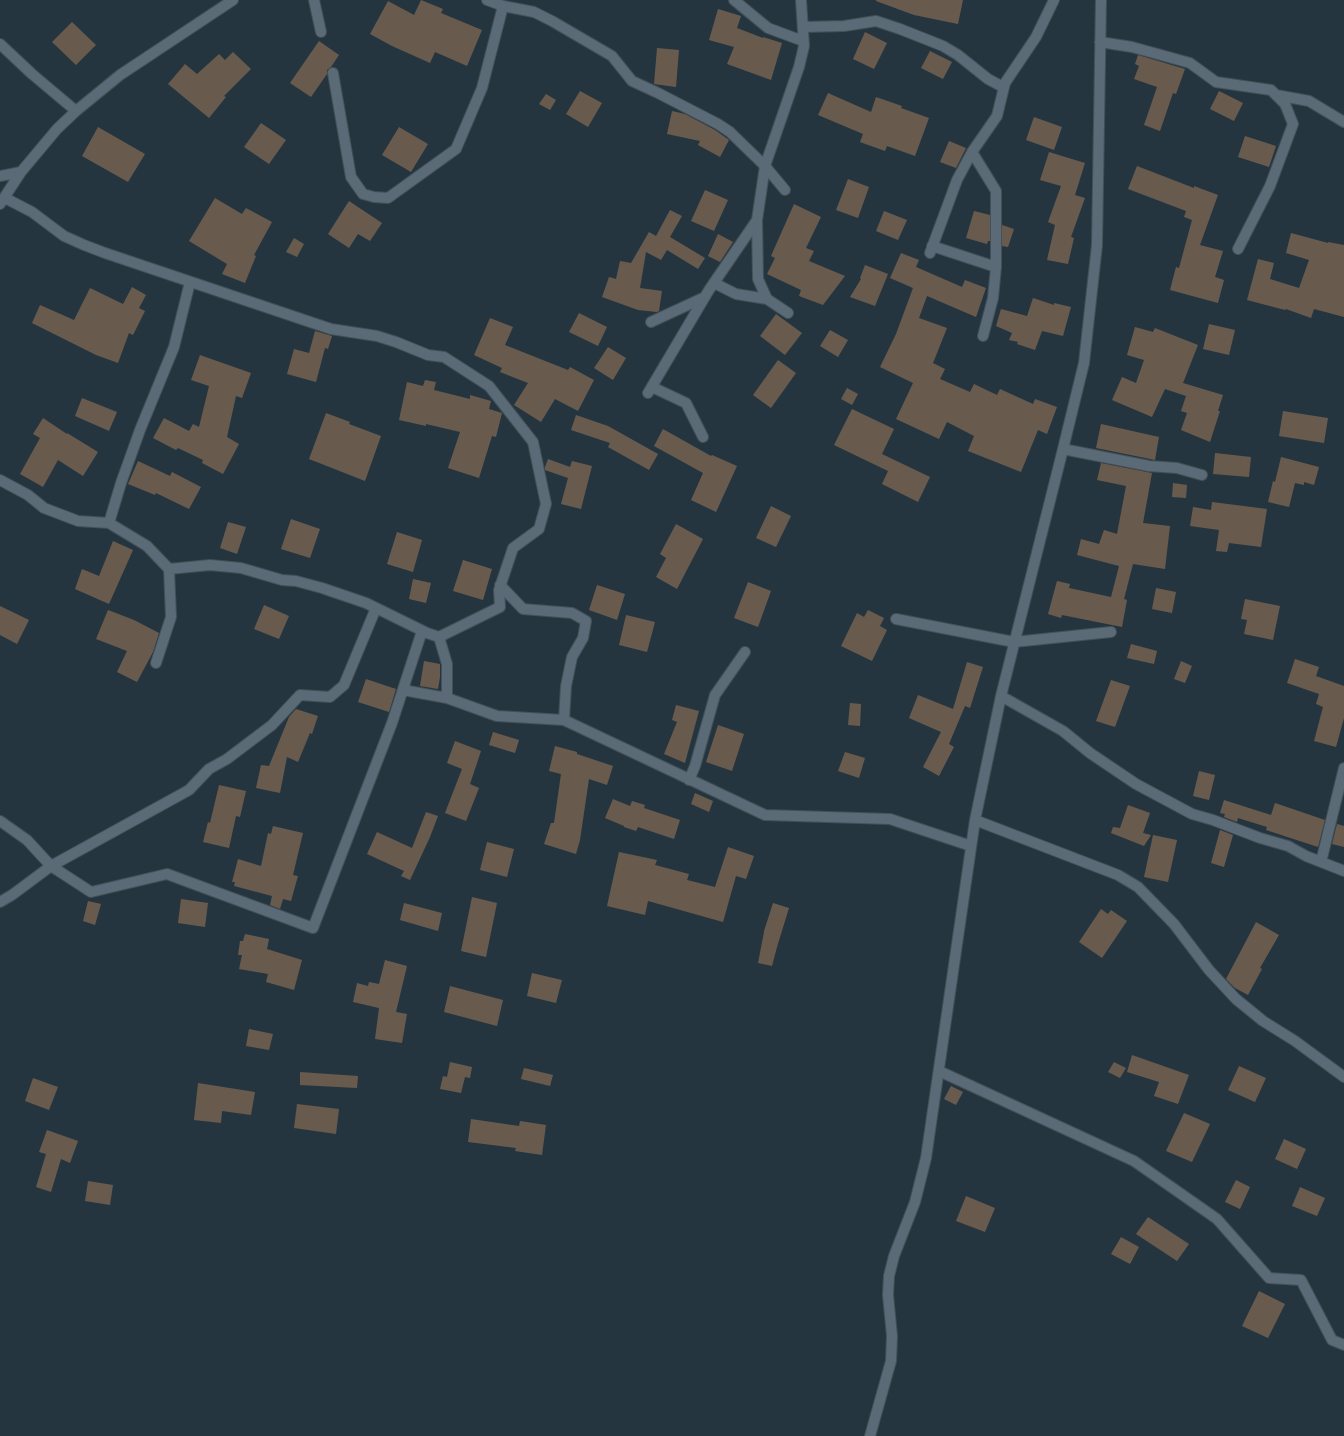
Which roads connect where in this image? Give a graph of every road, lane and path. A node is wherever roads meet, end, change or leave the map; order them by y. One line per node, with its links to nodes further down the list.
1 (233, 0): 17 (street)
2 (314, 0): 10 (street)
3 (488, 0): 8 (street)
4 (734, 0): 11 (street)
5 (801, 0): 9 (street)
6 (1054, 0): 15 (street)
7 (1101, 0): 12 (street)
8 (503, 6): 14 (street); 20 (street)
9 (803, 27): 11 (street); 15 (street)
10 (321, 32)
11 (803, 41): 20 (street)
12 (1100, 42): 16 (street); 36 (street)
13 (0, 44): 17 (street)
14 (333, 72)
15 (1006, 84): 19 (street)
16 (1276, 95): 18 (street); 26 (street)
17 (76, 111): 21 (street)
18 (1344, 122)
19 (972, 152): 27 (street); 27 (street)
20 (765, 166): 23 (street); 25 (street)
21 (21, 172): 22 (street); 24 (street)
22 (0, 176)
23 (785, 190)
24 (2, 201): 28 (street)
25 (757, 220): 29 (street); 31 (street)
26 (1238, 249)
27 (996, 267): 34 (street)
28 (190, 282): 39 (street); 41 (street)
29 (714, 283): 30 (street); 31 (street)
30 (705, 297): 33 (street); 35 (street)
31 (766, 299): 32 (street)
32 (788, 314)
33 (651, 322)
34 (982, 336)
35 (703, 437)
36 (1064, 449): 37 (street); 47 (street)
37 (1202, 475)
38 (0, 480): 39 (street)
39 (109, 523): 40 (street)
40 (169, 569): 42 (street); 49 (street)
41 (500, 585): 46 (street); 53 (street)
42 (376, 608): 44 (street); 60 (street)
43 (896, 619): 47 (street)
44 (422, 631): 46 (street); 50 (street)
45 (1111, 632): 47 (street)
46 (438, 637): 52 (street)
47 (1014, 642): 51 (street)
48 (745, 652): 55 (street)
49 (156, 663)
50 (403, 690): 52 (street); 60 (street)
51 (1000, 696): 56 (street); 59 (street)
52 (447, 698): 53 (street)
53 (564, 720): 55 (street)
54 (1344, 768): 59 (street)
55 (689, 780): 58 (street)
56 (975, 820): 58 (street); 64 (street)
57 (0, 821): 60 (street)
58 (971, 846): 63 (street)
59 (1321, 862): 61 (street)
60 (51, 866): 62 (street)
61 (1344, 871)
62 (0, 902)
63 (939, 1071): 65 (street); 66 (street)
64 (1344, 1077)
65 (1344, 1345)
66 (871, 1436)

